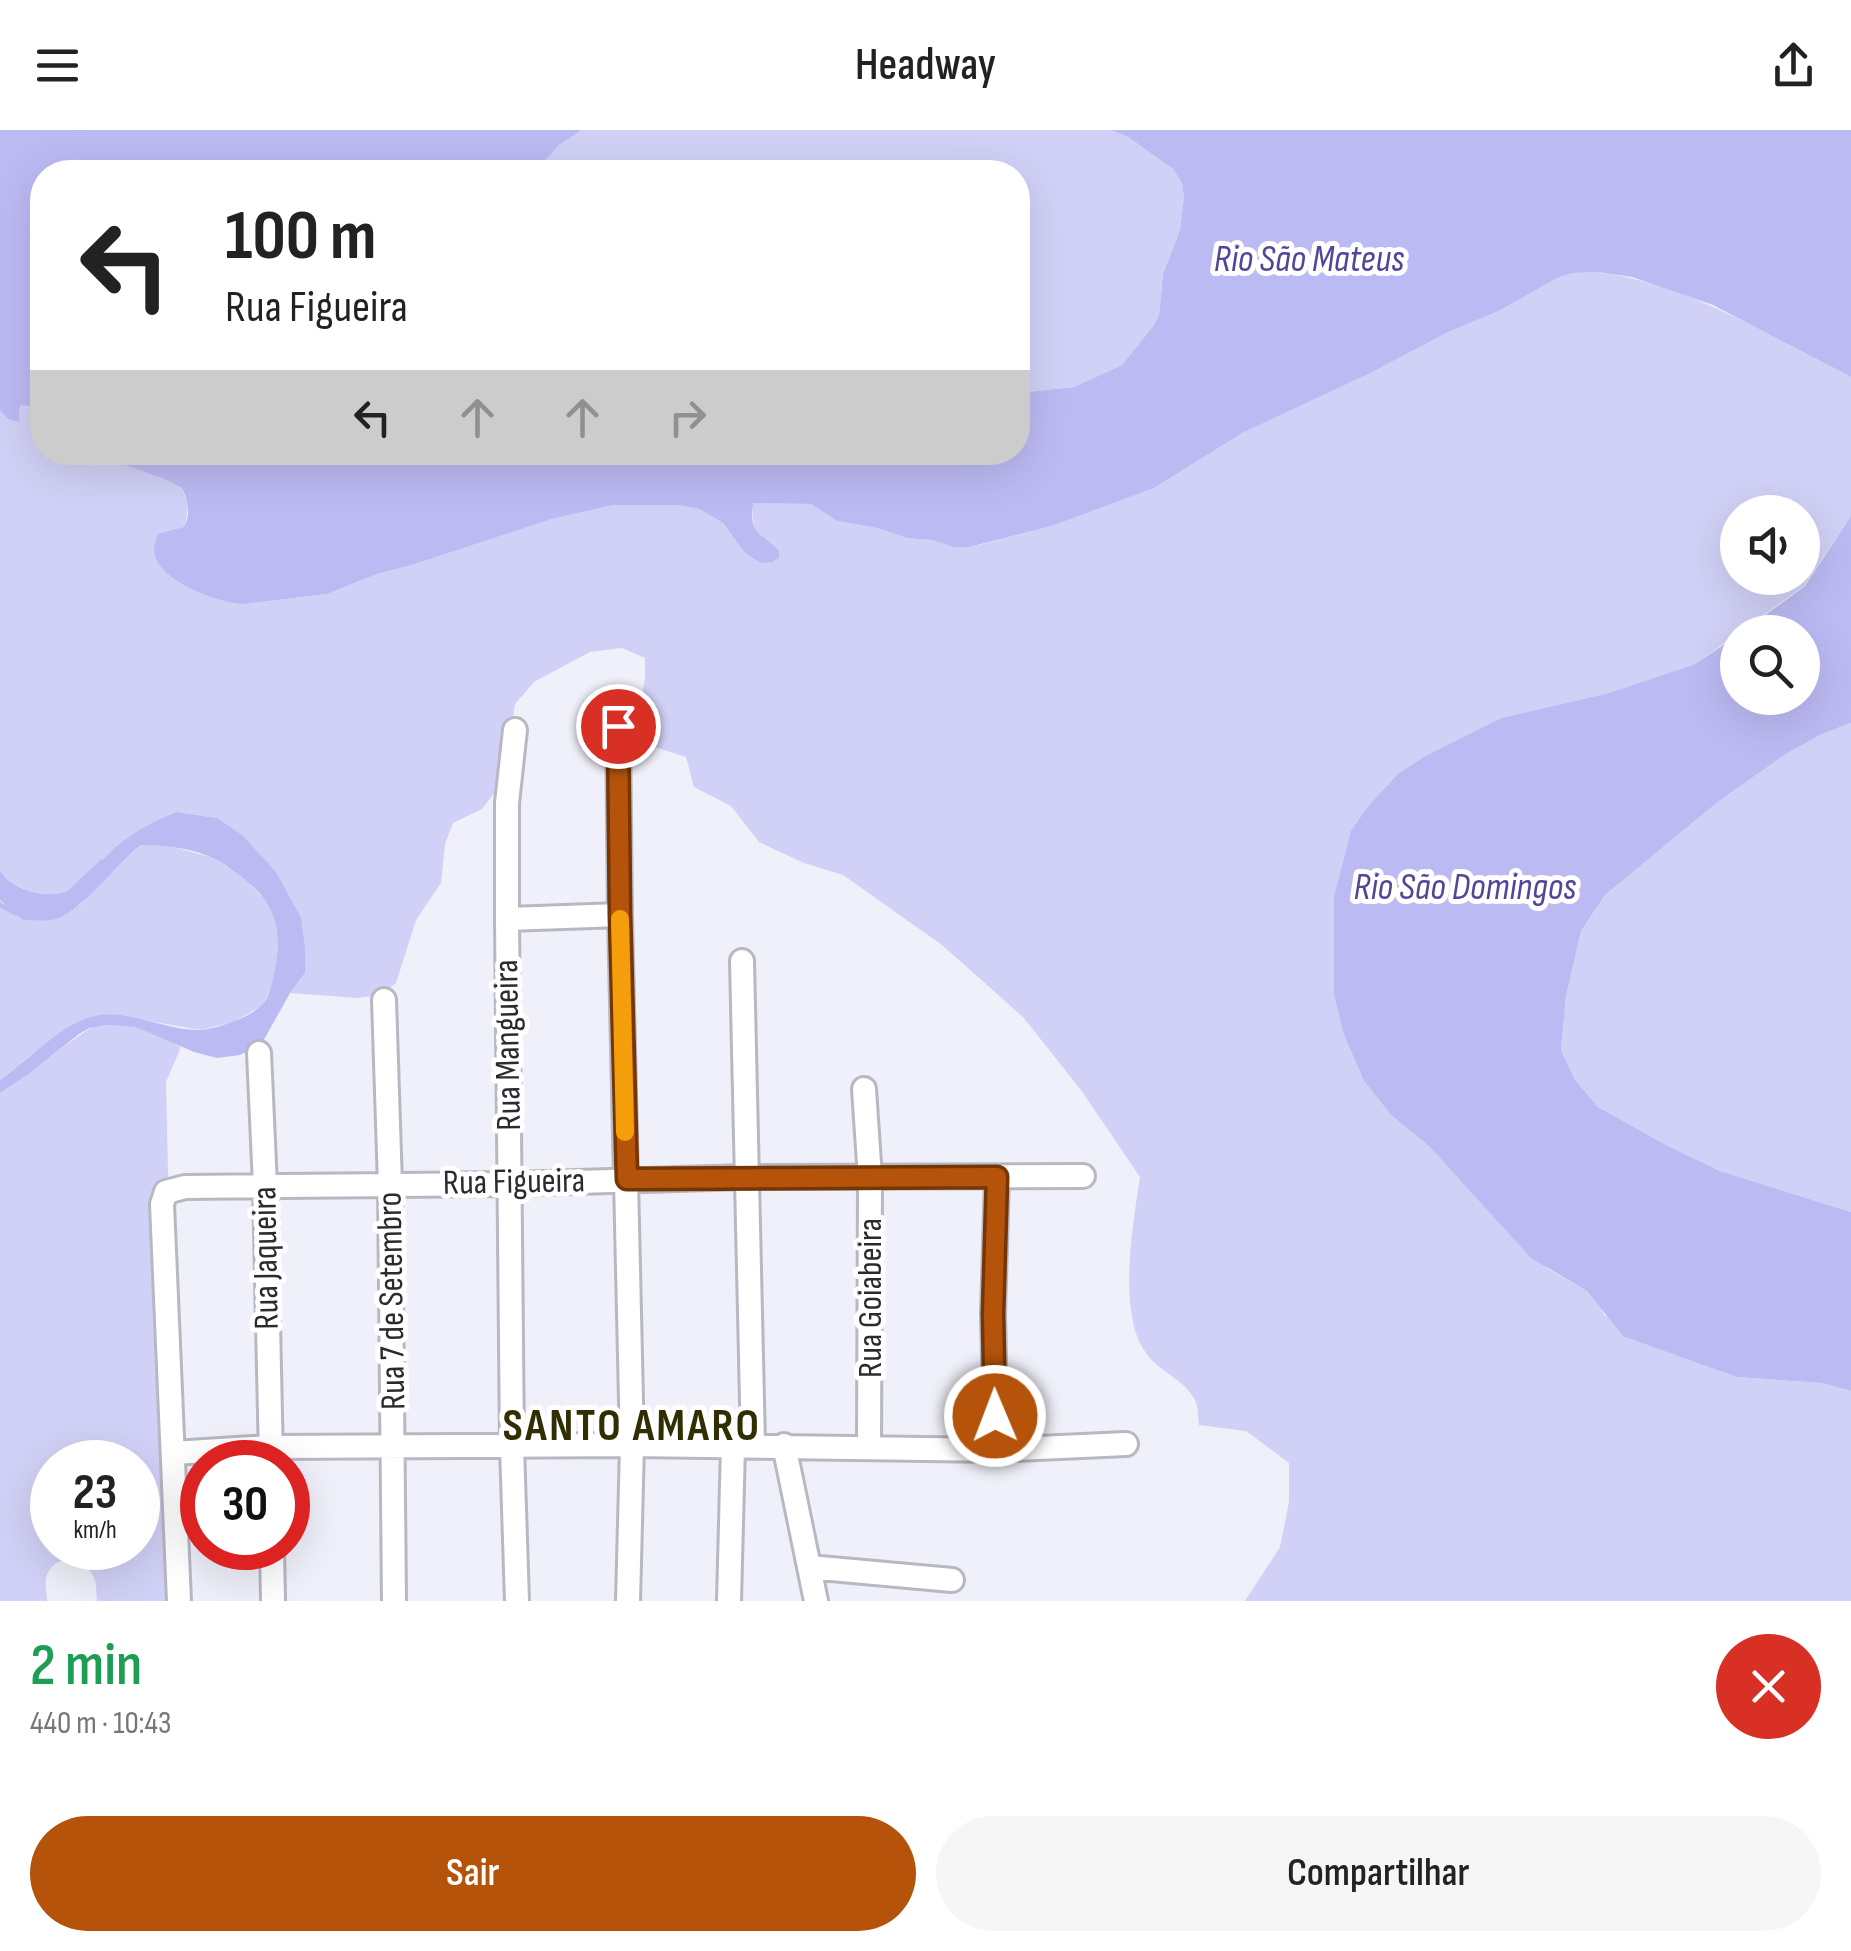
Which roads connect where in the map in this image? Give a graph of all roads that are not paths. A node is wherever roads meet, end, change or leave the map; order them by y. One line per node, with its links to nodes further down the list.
1 (618, 726): 3 (street)
2 (515, 730): 4 (street, Rua Mangueira)
3 (620, 915): 4 (street); 13 (street)
4 (507, 919): 14 (street, Rua Mangueira)
5 (742, 960): 10 (street)
6 (384, 1000): 15 (street, Rua 7 de Setembro)
7 (259, 1053): 16 (street, Rua Jaqueira)
8 (864, 1089): 12 (street, Rua Goiabeira)
9 (1083, 1176): 11 (street, Rua Figueira)
10 (746, 1177): 12 (street, Rua Figueira); 13 (street, Rua Figueira); 21 (street)
11 (997, 1177): 12 (street, Rua Figueira); 25 (street)
12 (870, 1178): 22 (street, Rua Goiabeira)
13 (627, 1179): 14 (street, Rua Figueira); 18 (street)
14 (510, 1184): 15 (street, Rua Figueira); 24 (street, Rua Mangueira)
15 (390, 1185): 16 (street, Rua Figueira); 23 (street, Rua 7 de Setembro)
16 (265, 1186): 17 (street, Rua Jaqueira); 26 (street, Rua Figueira)
17 (271, 1440)
18 (632, 1444): 21 (street); 24 (street); 36 (street)
19 (1126, 1444): 25 (street)
20 (784, 1445): 21 (street); 22 (street); 29 (street)
21 (743, 1446): 37 (street)
22 (869, 1446): 25 (street)
23 (394, 1447): 24 (street); 28 (street); 34 (street, Rua 7 de Setembro)
24 (512, 1447): 35 (street, Rua Mangueira)
25 (996, 1450)
26 (173, 1452): 27 (street); 32 (street)
27 (180, 1452)
28 (310, 1452)
29 (808, 1567): 31 (street); 38 (street)
30 (273, 1570): 33 (street)
31 (952, 1580)
32 (179, 1601)
33 (274, 1601)
34 (394, 1601)
35 (517, 1601)
36 (628, 1601)
37 (729, 1601)
38 (816, 1601)

